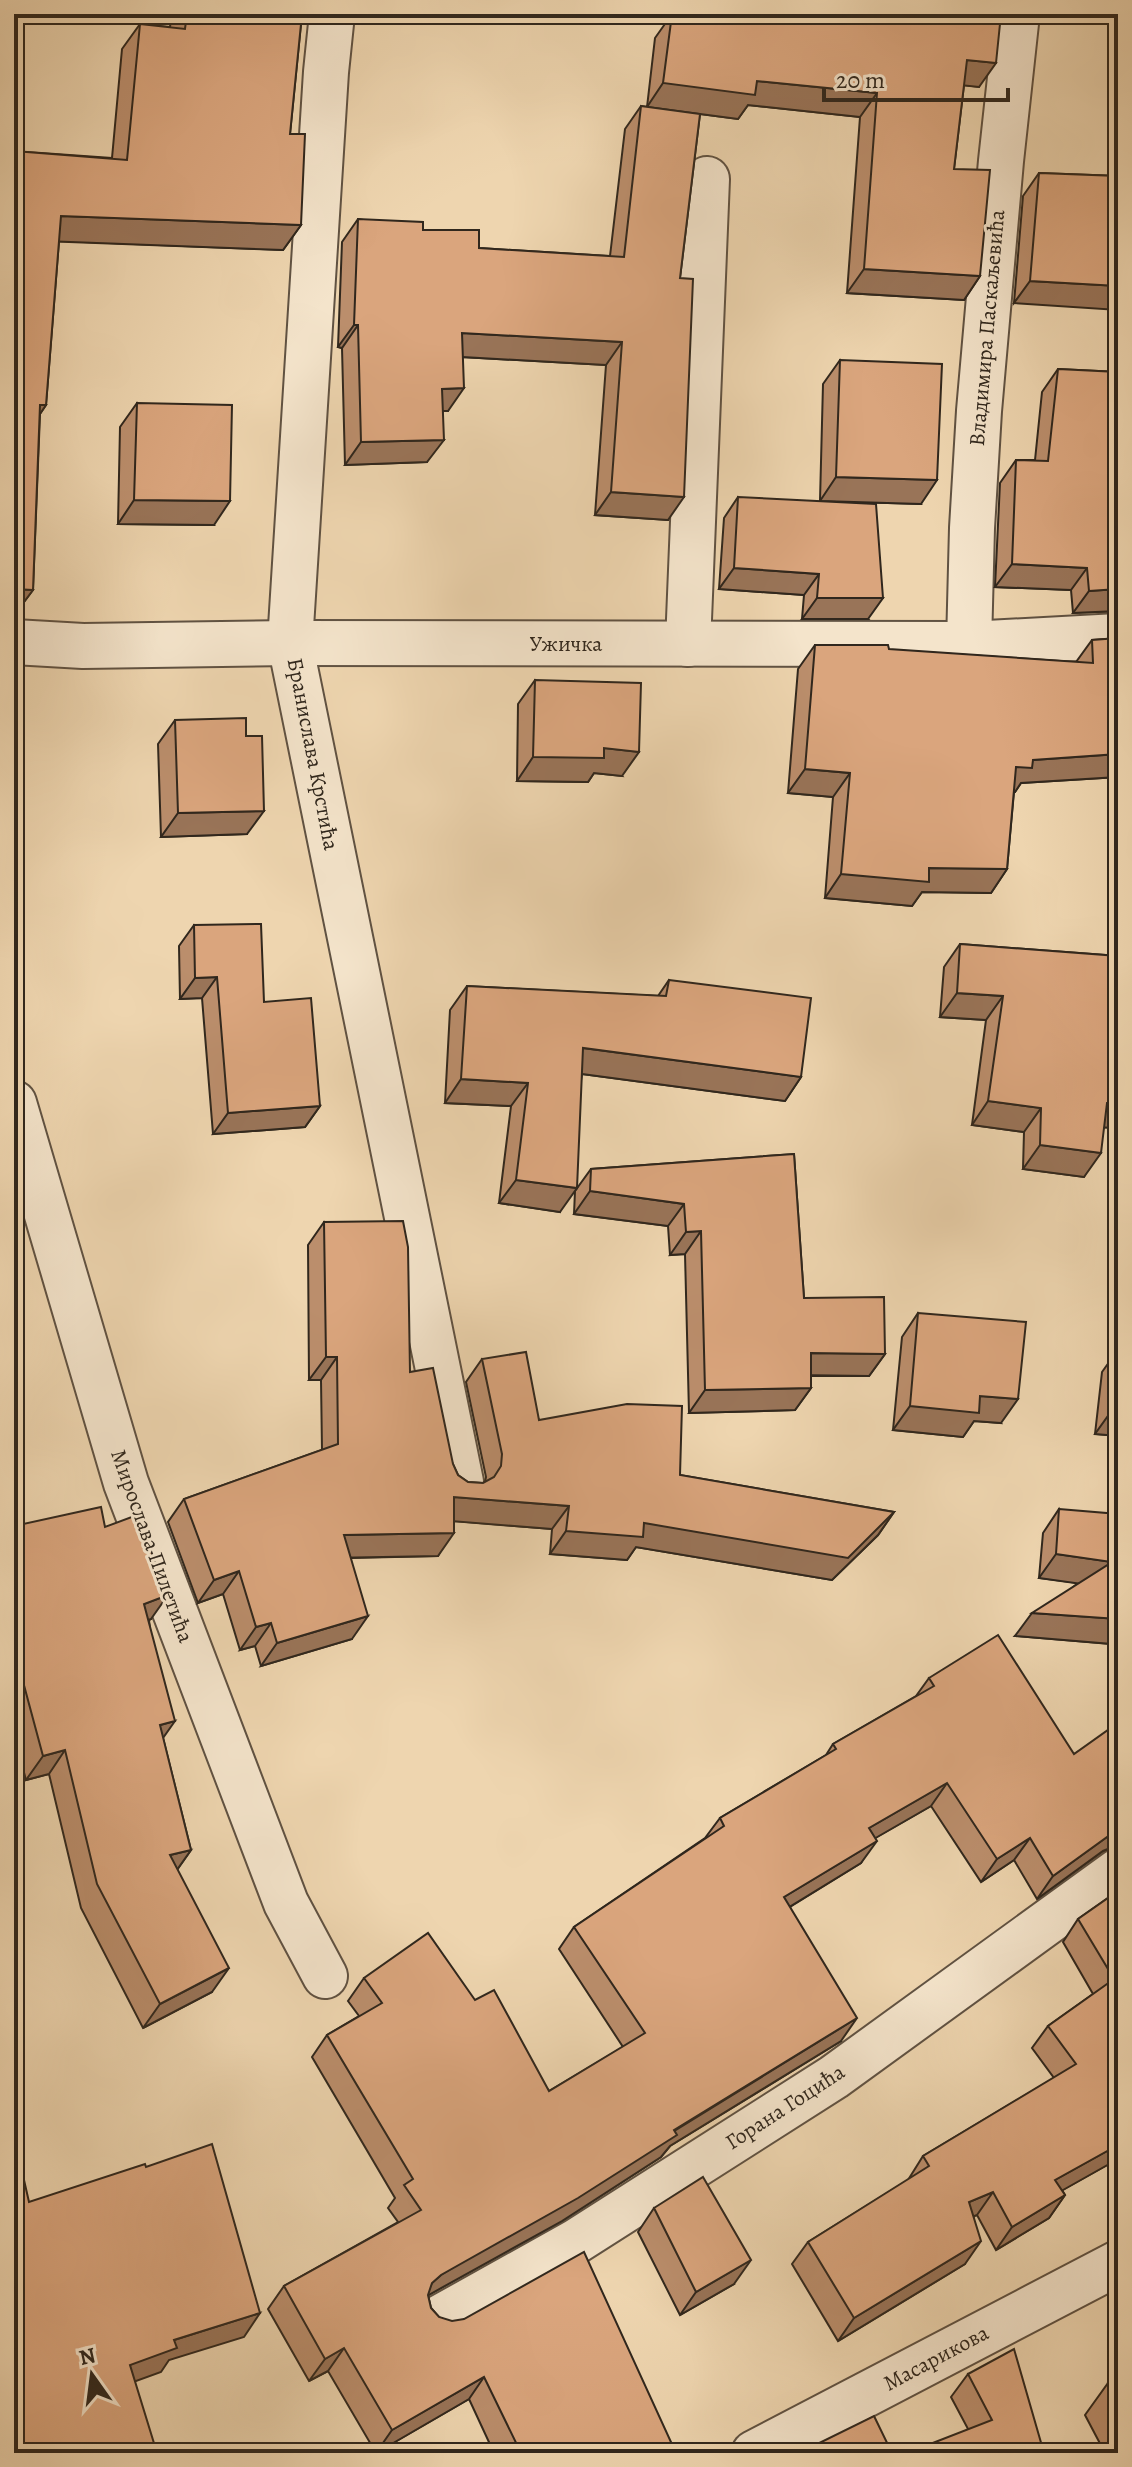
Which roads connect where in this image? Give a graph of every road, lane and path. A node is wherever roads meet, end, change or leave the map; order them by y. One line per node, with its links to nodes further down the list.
1 (332, 14): 6 (street, Бранислава Крстића)
2 (1017, 14): 8 (street, Владимира Паскаљевића)
3 (707, 179): 7 (street)
4 (1118, 636): 8 (street, Ужичка)
5 (14, 642): 6 (street, Ужичка)
6 (290, 643): 7 (street, Ужичка); 10 (street, Бранислава Крстића)
7 (688, 644): 8 (street, Ужичка)
8 (969, 644)
9 (14, 1103): 12 (street, Мирослава Пилетића)
10 (461, 1482)
11 (1118, 1871): 14 (street, Горана Гоцића)
12 (325, 1976)
13 (1118, 2263): 15 (street, Масарикова)
14 (437, 2319)
15 (754, 2453)

